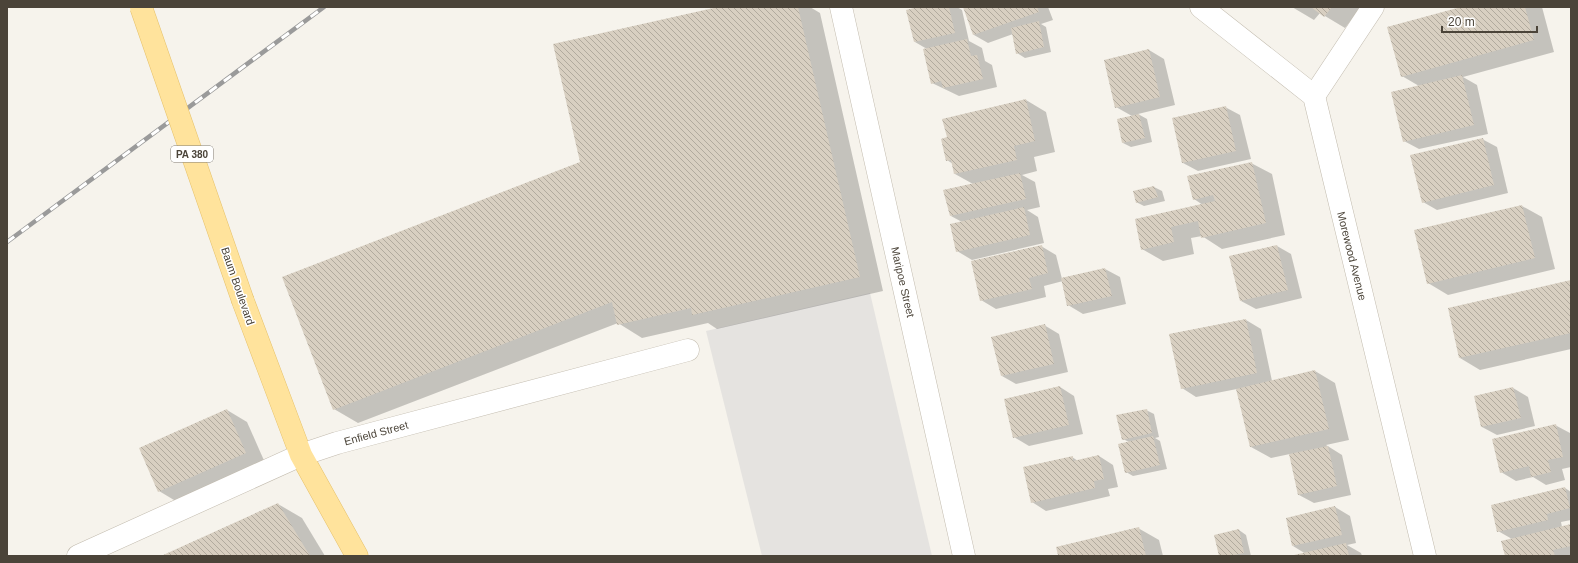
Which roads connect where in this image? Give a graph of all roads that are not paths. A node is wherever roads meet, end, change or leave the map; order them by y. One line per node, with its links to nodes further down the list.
1 (141, 7): 7 (main road, Baum Boulevard / PA 380, bridge)
2 (841, 7): 10 (street, Maripoe Street)
3 (1201, 7): 5 (street)
4 (1373, 7): 5 (street)
5 (1314, 96): 11 (street, Morewood Avenue)
6 (688, 350): 7 (street, Enfield Street)
7 (301, 455): 8 (street, Enfield Street); 9 (main road, Baum Boulevard / PA 380)
8 (78, 556)
9 (357, 556)
10 (964, 556)
11 (1425, 556)

